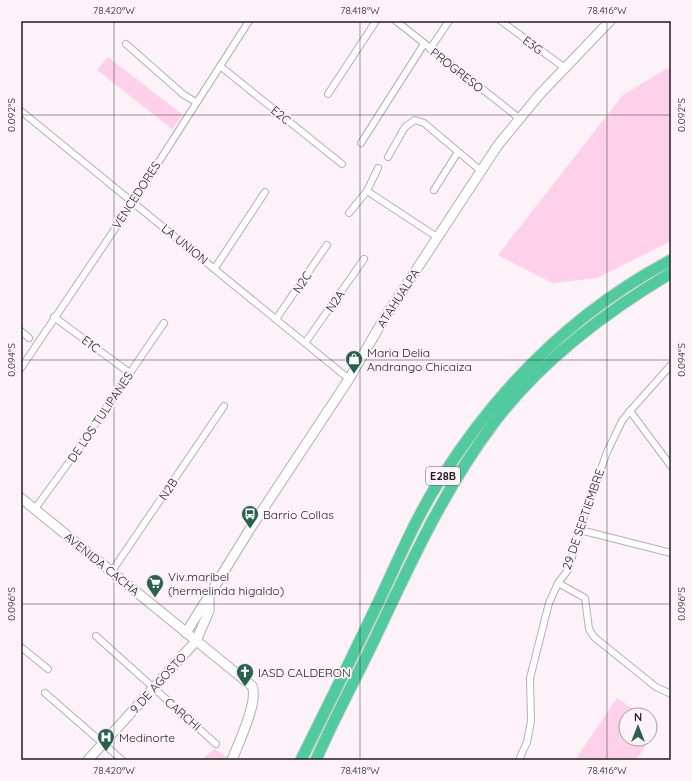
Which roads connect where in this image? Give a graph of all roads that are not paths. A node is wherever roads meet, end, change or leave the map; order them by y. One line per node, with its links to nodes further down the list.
1 (249, 21): 10 (street, VENCEDORES)
2 (376, 21): 12 (street)
3 (396, 21): 8 (street, PROGRESO)
4 (449, 21): 9 (street)
5 (500, 21): 11 (street, E3G)
6 (610, 21): 11 (street, ATAHUALPA)
7 (126, 44): 13 (street)
8 (424, 44): 9 (street, PROGRESO); 16 (street)
9 (430, 49): 15 (street, PROGRESO)
10 (220, 66): 13 (street, VENCEDORES); 19 (street, E2C)
11 (565, 68): 15 (street, ATAHUALPA)
12 (328, 94)
13 (196, 102): 25 (street, VENCEDORES)
14 (21, 111): 25 (street, LA UNION)
15 (518, 118): 21 (street, ATAHUALPA)
16 (361, 143)
17 (458, 152): 18 (street); 21 (street); 22 (street)
18 (388, 157)
19 (342, 164)
20 (378, 168): 23 (street)
21 (481, 171): 27 (street, ATAHUALPA)
22 (434, 190)
23 (366, 191): 26 (street); 27 (street)
24 (265, 192): 31 (street)
25 (133, 202): 31 (street, LA UNION); 33 (street, VENCEDORES)
26 (349, 213)
27 (437, 237): 42 (street, ATAHUALPA)
28 (327, 245): 34 (street, N2C)
29 (364, 258): 38 (street, N2A)
30 (671, 260): 66 (highway, E28B)
31 (215, 268): 34 (street, LA UNION)
32 (671, 273): 67 (highway, E28B)
33 (54, 317): 40 (street, VENCEDORES); 41 (street, E1C)
34 (276, 319): 38 (street, LA UNION)
35 (164, 323): 47 (street, DE LOS TULIPANES)
36 (21, 331): 37 (street)
37 (29, 338)
38 (306, 343): 42 (street, LA UNION)
39 (671, 365): 44 (street, 29 DE SEPTIEMBRE)
40 (21, 368)
41 (127, 372)
42 (349, 379): 52 (street, ATAHUALPA)
43 (224, 406): 50 (street, N2B)
44 (630, 411): 45 (street); 48 (street, 29 DE SEPTIEMBRE)
45 (671, 466)
46 (22, 502): 47 (street, AVENIDA CACHA)
47 (34, 510): 50 (street, AVENIDA CACHA)
48 (580, 530): 49 (street); 51 (street, 29 DE SEPTIEMBRE)
49 (671, 552)
50 (112, 571): 53 (street, AVENIDA CACHA)
51 (558, 583): 60 (street); 68 (street, 29 DE SEPTIEMBRE)
52 (209, 594): 53 (street, ATAHUALPA); 55 (street, ATAHUALPA)
53 (186, 633): 55 (street, AVENIDA CACHA)
54 (96, 636): 58 (street, CARCHI)
55 (196, 642): 58 (street, 9 DE AGOSTO); 65 (street, AVENIDA CACHA)
56 (21, 647): 57 (street)
57 (48, 669)
58 (154, 689): 61 (street, 9 DE AGOSTO); 62 (street, CARCHI)
59 (45, 693): 61 (street)
60 (671, 694)
61 (104, 743): 63 (street, 9 DE AGOSTO); 64 (street)
62 (216, 744)
63 (88, 760)
64 (122, 760)
65 (232, 760)
66 (301, 760)
67 (316, 760)
68 (519, 760)

